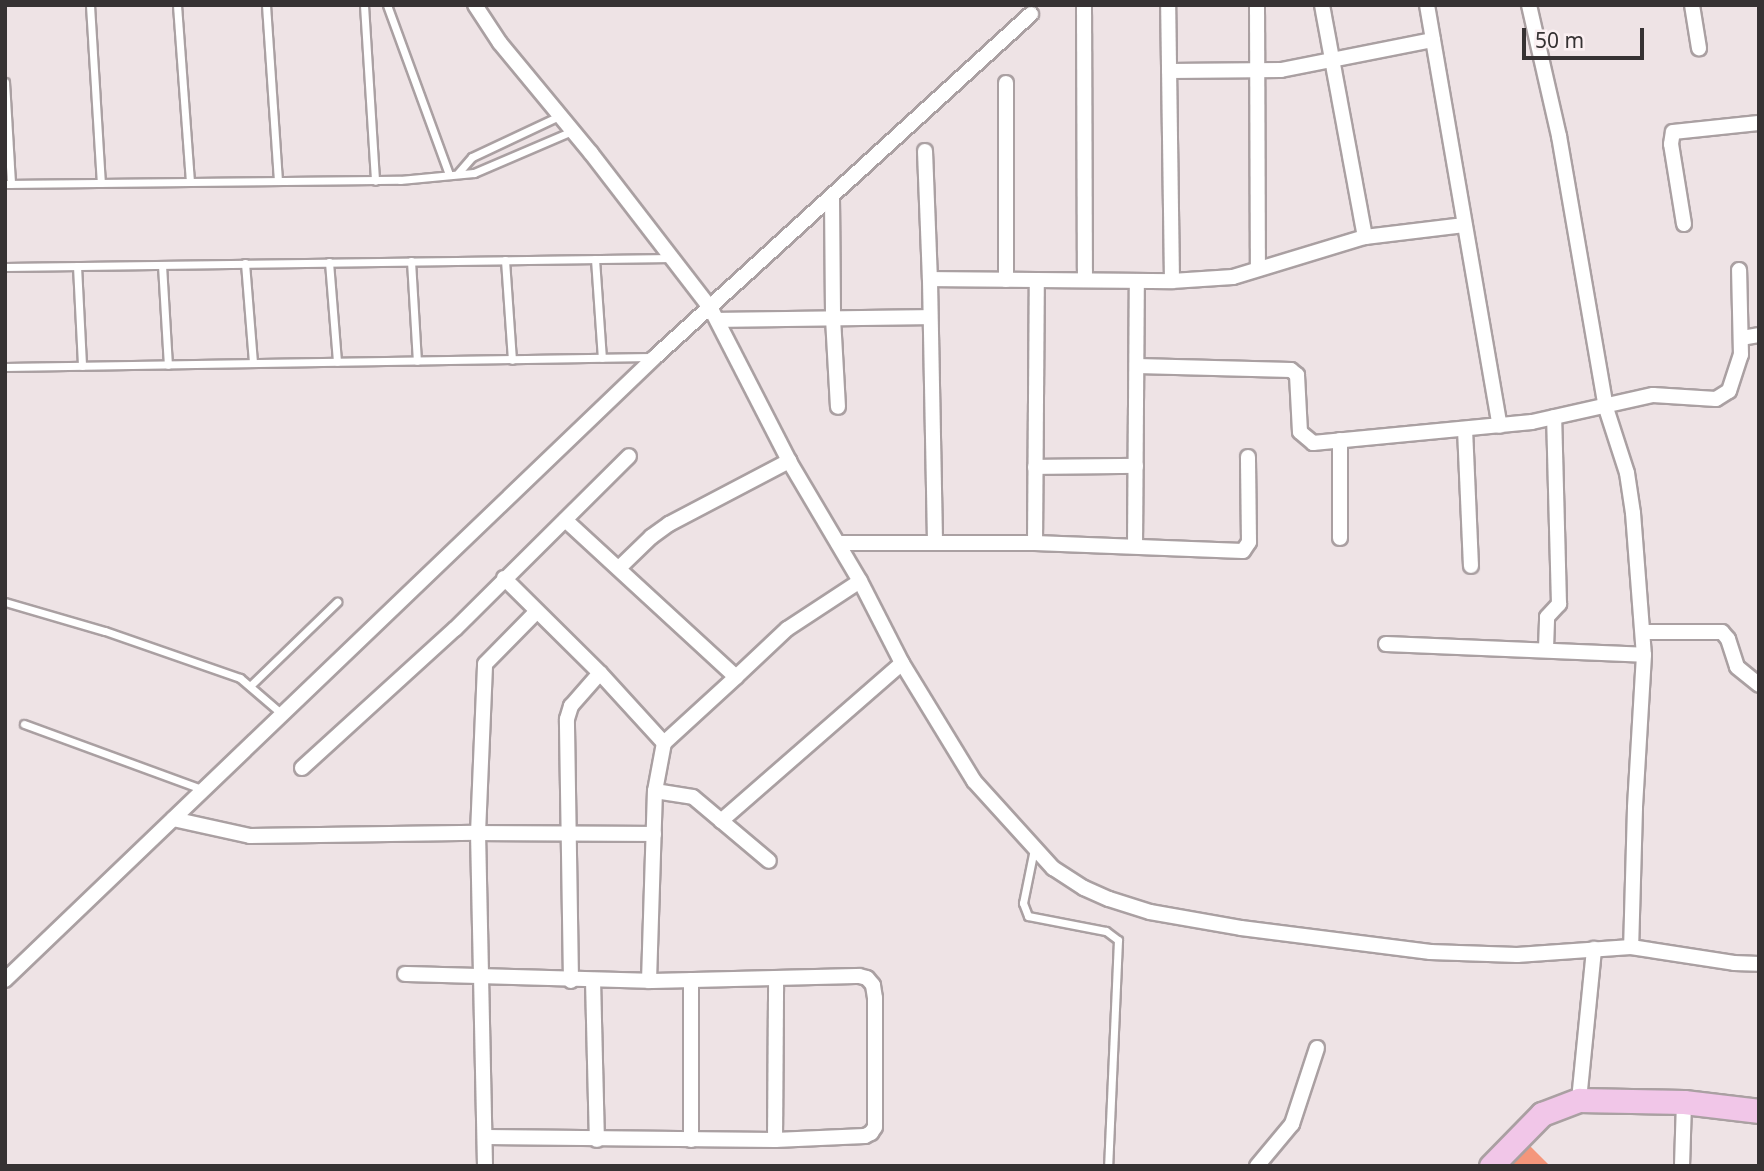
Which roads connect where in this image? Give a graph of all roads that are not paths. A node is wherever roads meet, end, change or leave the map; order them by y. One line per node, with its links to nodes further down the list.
1 (90, 5): 30 (lane)
2 (177, 5): 29 (lane)
3 (266, 5): 27 (lane)
4 (364, 5): 28 (lane)
5 (387, 5): 26 (lane)
6 (475, 5): 22 (street)
7 (1084, 5): 49 (street)
8 (1168, 5): 18 (street)
9 (1257, 5): 19 (street)
10 (1322, 5): 17 (street)
11 (1427, 5): 15 (street)
12 (1529, 5): 69 (street)
13 (1692, 5): 16 (street)
14 (1031, 14): 32 (street)
15 (1433, 40): 17 (street); 34 (street)
16 (1699, 48)
17 (1332, 62): 19 (street); 35 (street)
18 (1169, 71): 19 (street); 52 (street)
19 (1257, 72): 45 (street)
20 (5, 82): 31 (lane)
21 (1006, 83): 48 (street)
22 (559, 115): 24 (street); 26 (lane)
23 (1759, 123): 33 (street)
24 (572, 131): 26 (lane); 36 (street)
25 (925, 151): 47 (street)
26 (453, 174): 28 (lane)
27 (278, 181): 28 (lane); 29 (lane)
28 (375, 181)
29 (190, 182): 30 (lane)
30 (101, 183): 31 (lane)
31 (8, 184)
32 (832, 198): 53 (street); 55 (street)
33 (1684, 224)
34 (1464, 225): 35 (street); 71 (street)
35 (1365, 237): 45 (street)
36 (673, 258): 37 (lane); 53 (street)
37 (595, 259): 38 (lane); 59 (lane)
38 (505, 260): 39 (lane); 60 (lane)
39 (411, 261): 40 (lane); 61 (lane)
40 (328, 262): 41 (lane); 62 (lane)
41 (246, 263): 42 (lane); 63 (lane)
42 (162, 265): 43 (lane); 64 (lane)
43 (77, 266): 44 (lane); 65 (lane)
44 (5, 267)
45 (1258, 270): 52 (street)
46 (1739, 270): 57 (street)
47 (930, 279): 48 (street); 54 (street)
48 (1006, 279): 50 (street)
49 (1084, 279): 50 (street); 51 (street)
50 (1037, 280): 78 (street)
51 (1137, 281): 52 (street); 66 (street)
52 (1172, 281)
53 (714, 314): 55 (street); 58 (street); 76 (street)
54 (930, 317): 55 (street); 81 (street)
55 (832, 318): 68 (street)
56 (1759, 335): 57 (street)
57 (1742, 338): 69 (street)
58 (655, 357): 59 (lane); 101 (street)
59 (602, 358): 60 (lane)
60 (512, 360): 61 (lane)
61 (418, 361): 62 (lane)
62 (337, 362): 63 (lane)
63 (253, 363): 64 (lane)
64 (168, 365): 65 (lane)
65 (82, 366): 67 (lane)
66 (1137, 366): 73 (street); 77 (street)
67 (5, 367)
68 (838, 407)
69 (1606, 408): 70 (street); 92 (street)
70 (1554, 417): 71 (street); 94 (street)
71 (1500, 426): 72 (street)
72 (1465, 429): 73 (street); 85 (street)
73 (1340, 440): 80 (street)
74 (629, 456): 79 (street)
75 (1248, 457): 84 (street)
76 (789, 461): 82 (street); 86 (street)
77 (1136, 466): 78 (street); 84 (street)
78 (1035, 467): 83 (street)
79 (565, 520): 86 (street); 87 (street)
80 (1340, 538)
81 (935, 541): 82 (street); 83 (street)
82 (838, 543): 88 (street)
83 (1035, 543): 84 (street)
84 (1135, 546)
85 (1471, 566)
86 (619, 568): 98 (street)
87 (504, 578): 91 (street); 104 (street)
88 (860, 581): 96 (street); 98 (street)
89 (5, 602): 99 (lane)
90 (337, 602): 99 (lane)
91 (537, 611): 97 (street); 109 (street)
92 (1644, 632): 95 (street); 100 (street)
93 (1386, 644): 94 (street)
94 (1546, 649): 95 (street)
95 (1644, 655): 114 (street)
96 (902, 663): 108 (street); 112 (street)
97 (600, 673): 103 (street); 110 (street)
98 (736, 677): 103 (street)
99 (251, 685): 101 (lane)
100 (1759, 685)
101 (283, 715): 105 (street)
102 (24, 724): 105 (lane)
103 (664, 743): 106 (street)
104 (302, 768)
105 (204, 790): 107 (street)
106 (655, 791): 108 (street); 111 (street)
107 (173, 820): 109 (street); 122 (street)
108 (721, 821): 113 (street)
109 (478, 833): 110 (street); 118 (street)
110 (570, 833): 111 (street); 123 (street)
111 (654, 834): 124 (street)
112 (1034, 848): 115 (street); 135 (lane)
113 (769, 861)
114 (1631, 947): 115 (street); 116 (street)
115 (1594, 949): 126 (street)
116 (1759, 964)
117 (405, 974): 118 (street)
118 (483, 976): 123 (street); 129 (street)
119 (776, 978): 121 (street); 132 (street); 132 (street)
120 (593, 980): 123 (street); 124 (street); 130 (street)
121 (691, 980): 124 (street); 131 (street)
122 (5, 981)
123 (571, 981)
124 (649, 981)
125 (1317, 1048): 136 (street)
126 (1579, 1100): 127 (main road); 133 (main road)
127 (1684, 1102): 128 (main road); 137 (street)
128 (1759, 1111)
129 (485, 1138): 130 (street); 134 (street)
130 (597, 1140): 131 (street)
131 (691, 1140): 132 (street)
132 (775, 1140)
133 (1499, 1163)
134 (485, 1166)
135 (1108, 1166)
136 (1257, 1166)
137 (1682, 1166)

